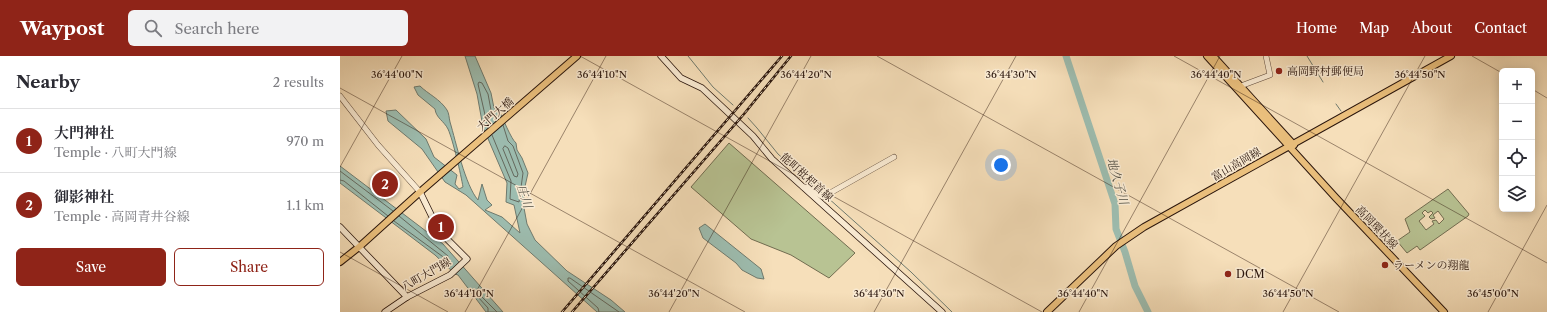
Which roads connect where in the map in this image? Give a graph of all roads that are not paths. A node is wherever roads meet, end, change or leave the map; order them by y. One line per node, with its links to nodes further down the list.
1 (577, 56): 12 (main road, 大門大橋)
2 (661, 56): 11 (main road, 能町枇杷首線)
3 (1207, 56): 7 (main road, 高岡環状線)
4 (1213, 56): 7 (main road, 高岡環状線)
5 (1266, 56): 7 (street)
6 (1451, 56): 9 (main road, 富山高岡線)
7 (1238, 87): 9 (main road, 高岡環状線)
8 (340, 96): 12 (street)
9 (1290, 144): 19 (main road, 富山高岡線); 20 (main road, 高岡環状線)
10 (894, 157): 11 (street)
11 (802, 187): 18 (main road, 能町枇杷首線)
12 (423, 190): 14 (main road, 大門大橋); 16 (main road, 八町大門線)
13 (340, 227): 14 (main road)
14 (359, 247): 15 (main road, 大門大橋); 16 (main road)
15 (340, 262)
16 (407, 297): 17 (main road, 八町大門線)
17 (385, 312)
18 (942, 312)
19 (1047, 312)
20 (1444, 312)

